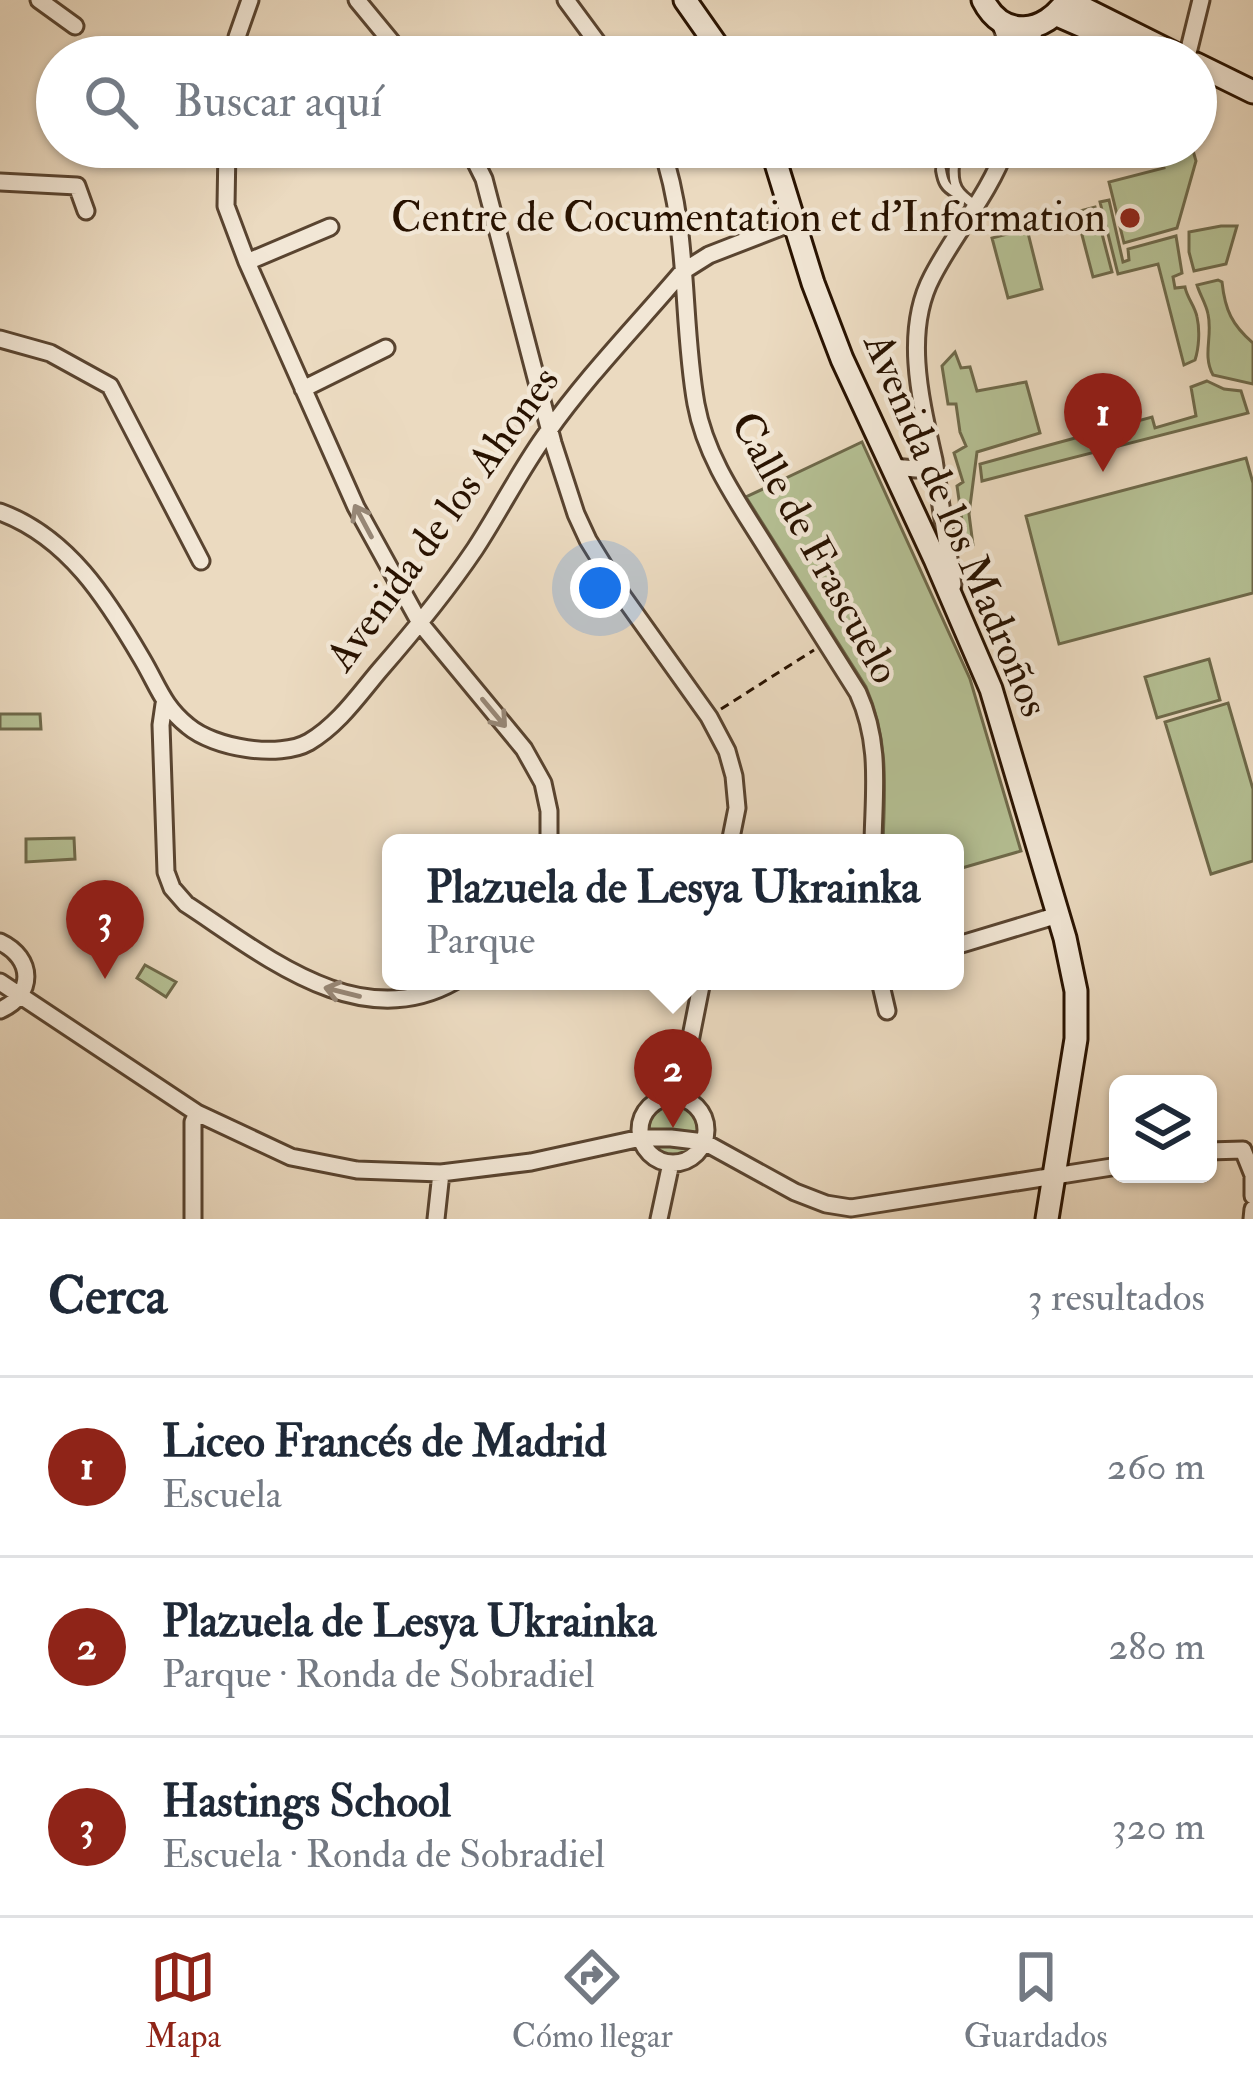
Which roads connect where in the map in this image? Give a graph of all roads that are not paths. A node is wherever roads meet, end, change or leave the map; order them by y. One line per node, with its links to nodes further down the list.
1 (39, 0): 10 (street)
2 (250, 0): 12 (street)
3 (357, 0): 13 (street)
4 (566, 0): 14 (street)
5 (685, 0): 15 (street)
6 (983, 0): 9 (street)
7 (1201, 0): 20 (street)
8 (1064, 5): 11 (street); 18 (street); 19 (street)
9 (999, 20): 11 (street); 16 (street)
10 (75, 26)
11 (1035, 27): 17 (street)
12 (237, 36)
13 (387, 36)
14 (593, 36)
15 (710, 36)
16 (1005, 36)
17 (1033, 36)
18 (1115, 36)
19 (1136, 36)
20 (1190, 36)
21 (1217, 74): 23 (street)
22 (1217, 90): 24 (street)
23 (1253, 92)
24 (1253, 107)
25 (227, 168): 38 (street)
26 (478, 168): 43 (street)
27 (666, 168): 39 (street, Calle de Frascuelo)
28 (777, 168): 36 (street, Avenida de los Madroños)
29 (954, 168): 33 (lane)
30 (998, 168): 34 (street)
31 (941, 170): 33 (lane)
32 (0, 182): 35 (street)
33 (958, 193): 34 (lane)
34 (976, 206): 44 (street)
35 (86, 211)
36 (794, 222): 39 (street, Avenida de los Ahones); 45 (street, Avenida de los Madroños)
37 (330, 227): 38 (street)
38 (248, 262): 42 (street)
39 (682, 272): 43 (street, Avenida de los Ahones); 55 (street, Calle de Frascuelo)
40 (0, 339): 49 (street)
41 (386, 349): 42 (street)
42 (303, 388): 51 (street, one-way to 42)
43 (549, 429): 51 (street, Avenida de los Ahones); 54 (street)
44 (928, 440): 45 (street); 46 (street)
45 (892, 466): 47 (street, Avenida de los Madroños)
46 (938, 488): 47 (street); 50 (street)
47 (908, 499): 50 (street, Avenida de los Madroños)
48 (0, 512): 52 (street, Avenida de los Ahones)
49 (201, 562)
50 (956, 606): 56 (street, Avenida de los Madroños)
51 (420, 623): 52 (street, Avenida de los Ahones); 53 (street, one-way to 53)
52 (164, 704): 60 (street, one-way to 52)
53 (549, 834)
54 (732, 834)
55 (873, 834)
56 (1058, 915): 58 (street); 75 (street, Avenida de los Madroños)
57 (0, 943): 63 (street)
58 (964, 943)
59 (0, 982): 63 (street)
60 (430, 990)
61 (700, 990): 66 (street)
62 (882, 990): 65 (street)
63 (21, 995): 64 (street); 67 (street)
64 (0, 1010)
65 (886, 1011)
66 (679, 1097): 68 (street); 69 (street)
67 (197, 1113): 74 (street); 79 (street)
68 (641, 1138): 69 (street); 72 (street); 74 (street)
69 (704, 1142): 72 (street); 78 (street)
70 (1248, 1144): 71 (street); 76 (street)
71 (1217, 1149)
72 (671, 1162): 81 (street)
73 (1109, 1168): 75 (street)
74 (441, 1173): 80 (street)
75 (1053, 1177): 78 (street); 82 (street, Avenida de los Madroños)
76 (1253, 1196)
77 (1253, 1209): 83 (street)
78 (850, 1213)
79 (193, 1219)
80 (436, 1219)
81 (659, 1219)
82 (1047, 1219)
83 (1252, 1219)

